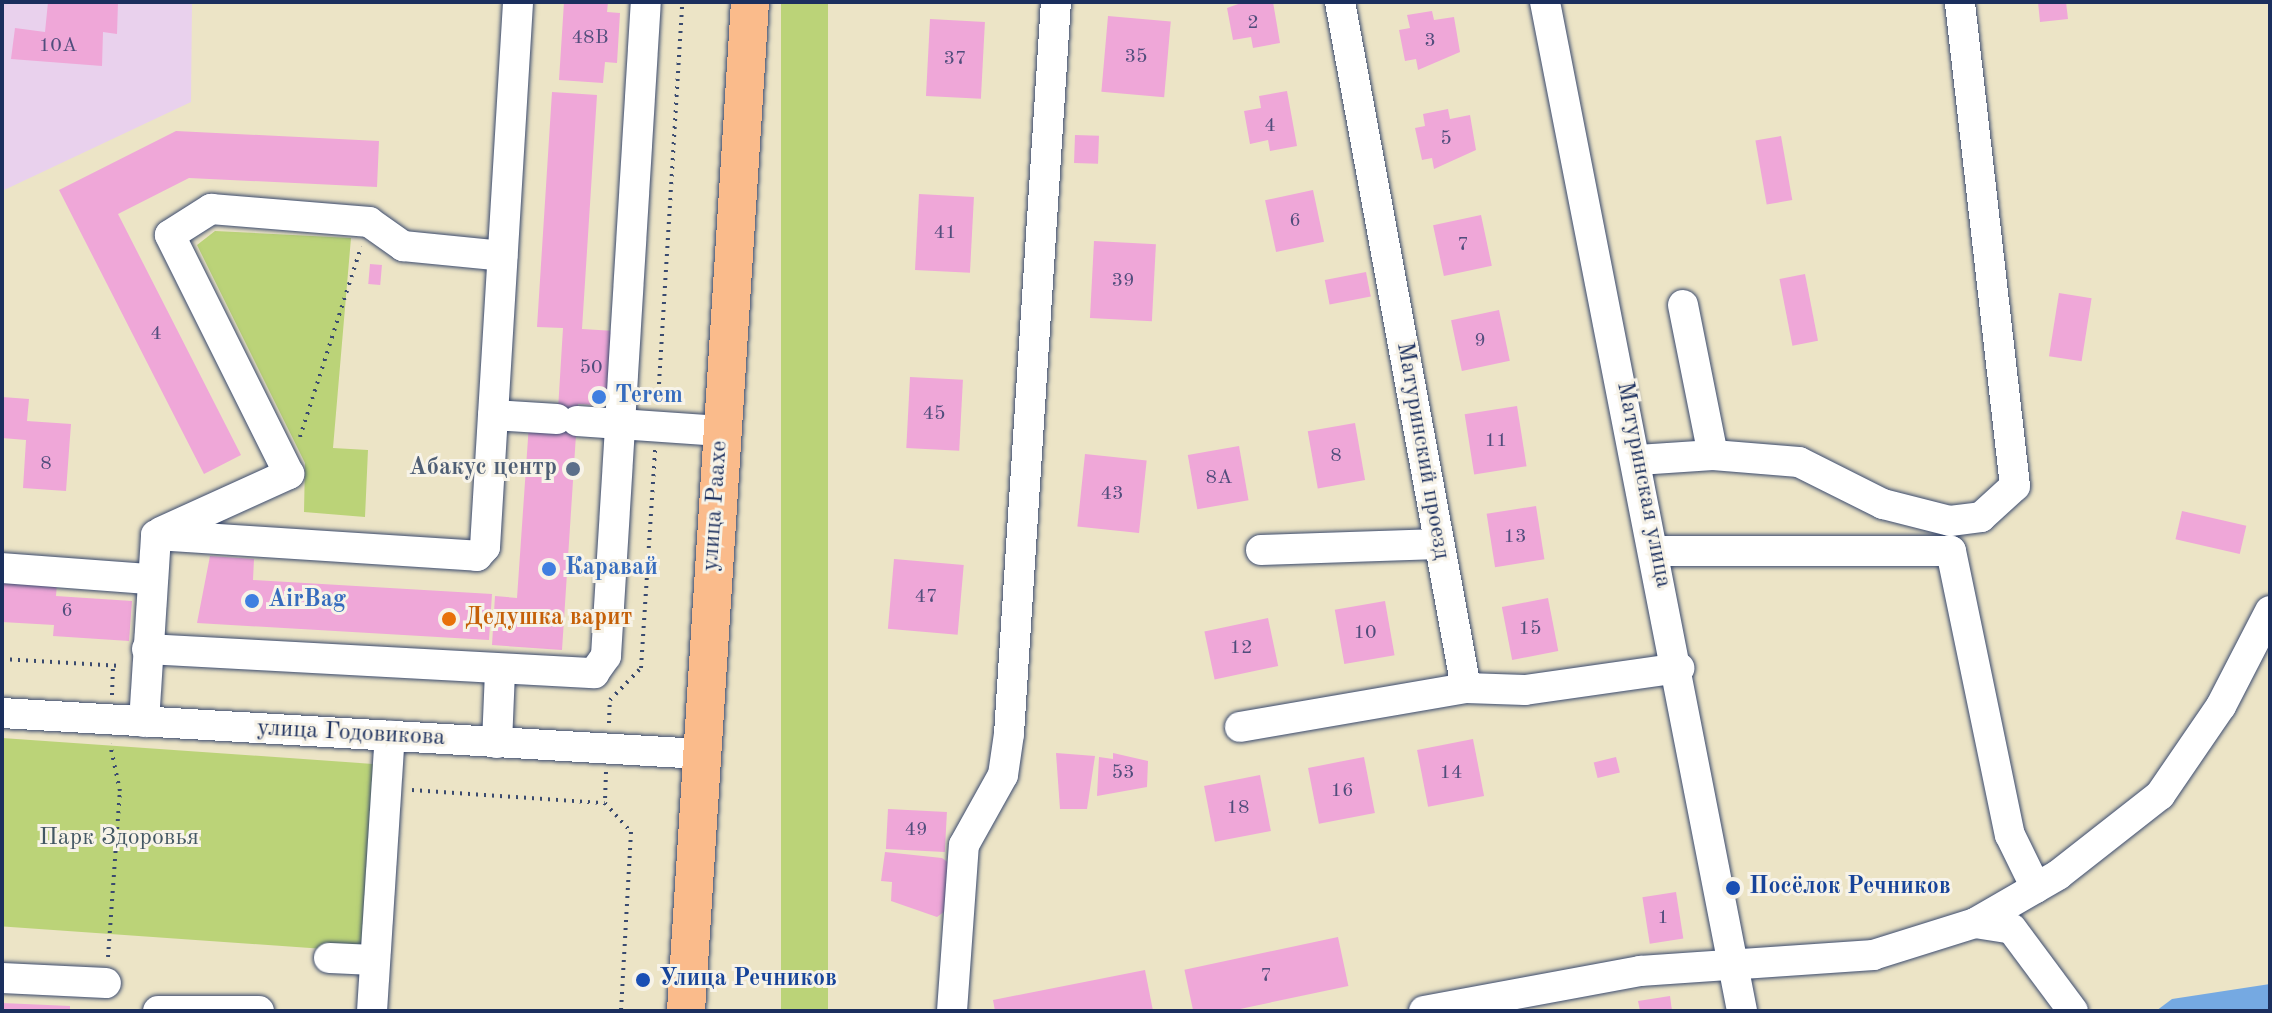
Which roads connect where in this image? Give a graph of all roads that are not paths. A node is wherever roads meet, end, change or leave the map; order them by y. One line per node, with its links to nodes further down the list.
1 (518, 2): 8 (street)
2 (646, 2): 11 (street)
3 (750, 2): 12 (main road, улица Раахе)
4 (1056, 2): 43 (street)
5 (1340, 2): 16 (street, Матуринский проезд)
6 (1545, 2): 14 (street, Матуринская улица)
7 (1960, 2): 13 (street)
8 (503, 256): 10 (street); 15 (street)
9 (1683, 305): 13 (street)
10 (493, 415): 11 (street); 15 (street)
11 (620, 424): 12 (street); 24 (street)
12 (720, 431): 31 (main road, улица Раахе)
13 (1713, 455): 14 (street)
14 (1638, 460): 18 (street, Матуринская улица)
15 (156, 535): 20 (street)
16 (1439, 544): 17 (street); 25 (street, Матуринский проезд)
17 (1261, 550)
18 (1656, 551): 23 (street, Матуринская улица); 32 (street)
19 (2, 568): 20 (street)
20 (150, 579): 22 (street)
21 (2270, 611): 32 (street)
22 (147, 658): 24 (street); 27 (street)
23 (1679, 668): 25 (street); 36 (street, Матуринская улица)
24 (500, 671): 30 (street)
25 (1466, 688): 28 (street)
26 (2, 713): 27 (street, улица Годовикова)
27 (144, 722): 29 (street, улица Годовикова)
28 (1240, 727)
29 (390, 736): 30 (street, улица Годовикова); 35 (street)
30 (497, 743): 31 (street, улица Годовикова)
31 (700, 754): 42 (main road, улица Раахе)
32 (2036, 888): 33 (street)
33 (1975, 923): 36 (street); 46 (street)
34 (329, 958): 35 (street)
35 (375, 960): 41 (street)
36 (1738, 968): 44 (street); 45 (street, Матуринская улица)
37 (2, 978): 38 (street)
38 (106, 983)
39 (158, 1011): 40 (street)
40 (259, 1011)
41 (372, 1011)
42 (686, 1011)
43 (952, 1011)
44 (1424, 1011)
45 (1742, 1011)
46 (2073, 1011)

